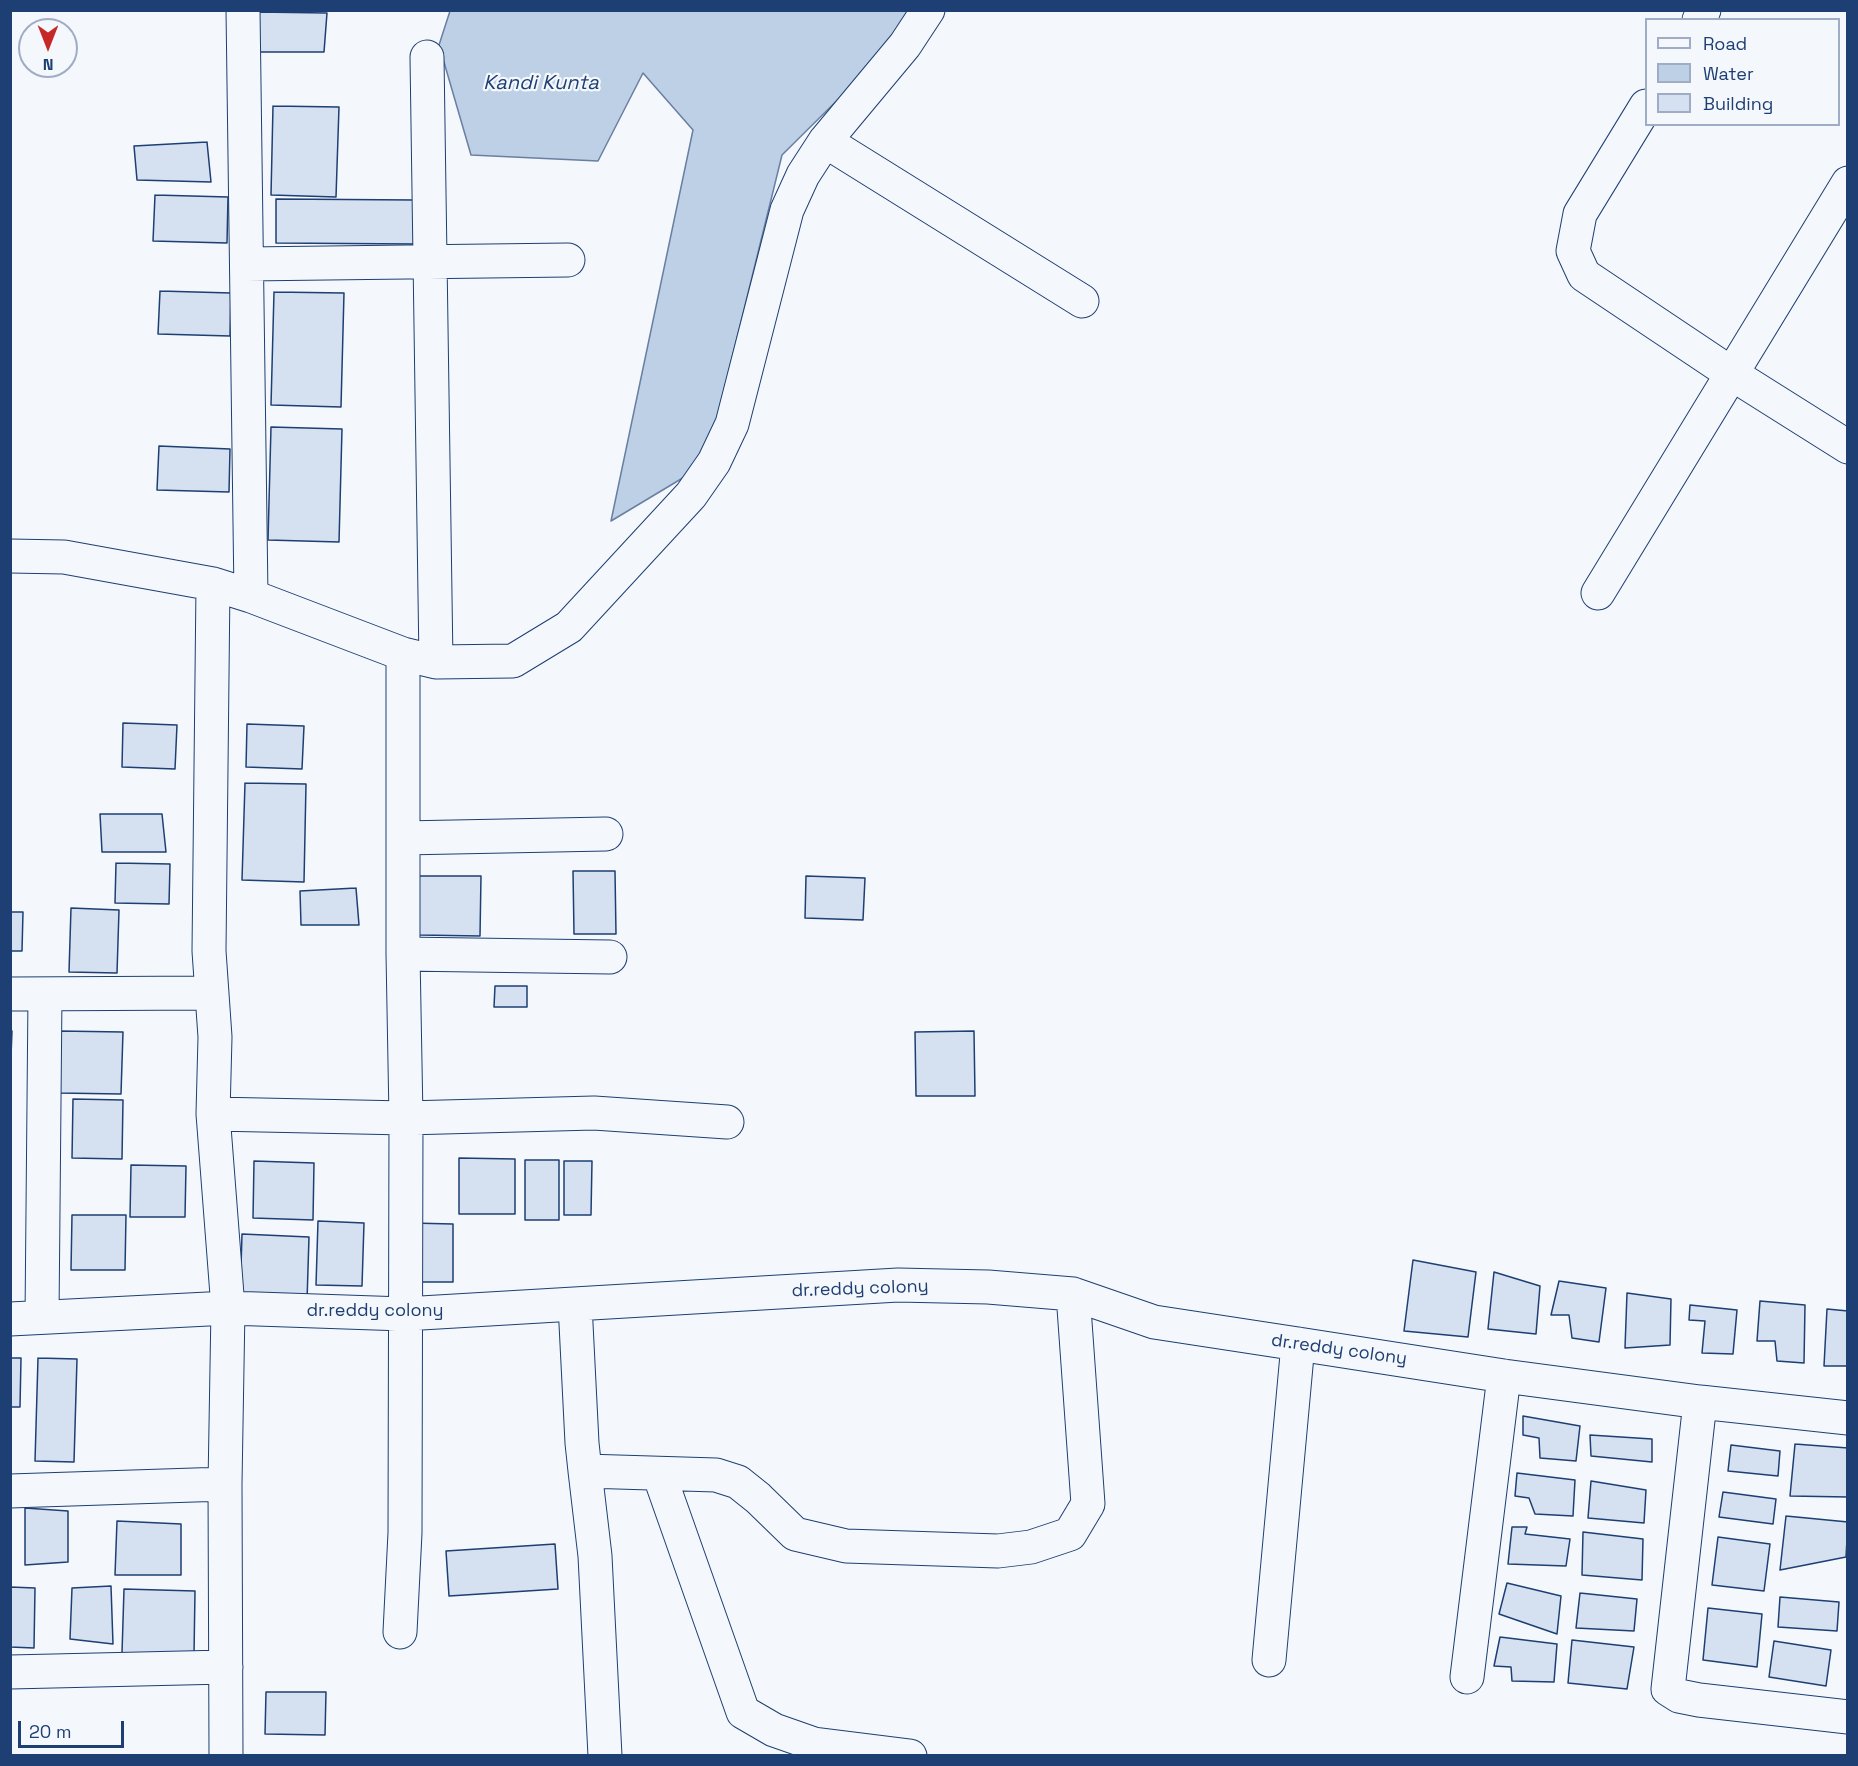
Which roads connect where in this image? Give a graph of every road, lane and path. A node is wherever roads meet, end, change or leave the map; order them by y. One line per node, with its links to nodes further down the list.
1 (243, 10): 9 (street)
2 (928, 10): 5 (street)
3 (427, 57): 8 (street)
4 (1645, 109): 11 (street)
5 (825, 141): 10 (street); 18 (street)
6 (1848, 183): 11 (street)
7 (568, 260): 8 (street)
8 (430, 262): 9 (street); 18 (street)
9 (247, 264): 16 (street)
10 (1082, 300)
11 (1732, 374): 12 (street); 15 (street)
12 (1848, 447)
13 (10, 556): 14 (street)
14 (213, 584): 16 (street); 23 (street)
15 (1598, 594)
16 (251, 596): 17 (street)
17 (403, 654): 18 (street); 20 (street)
18 (436, 662)
19 (606, 834): 20 (street)
20 (403, 838): 21 (street)
21 (403, 954): 22 (street); 27 (street)
22 (610, 957)
23 (212, 993): 25 (street); 26 (street)
24 (10, 994): 25 (street)
25 (45, 994): 33 (street)
26 (213, 1114): 27 (street); 31 (street)
27 (406, 1118): 28 (street); 32 (street)
28 (728, 1122)
29 (1073, 1294): 30 (street, dr.reddy colony); 34 (street, dr.reddy colony); 39 (street)
30 (575, 1304): 32 (street, dr.reddy colony); 38 (street)
31 (228, 1308): 32 (street, dr.reddy colony); 33 (street, dr.reddy colony); 40 (street)
32 (404, 1314): 42 (street)
33 (26, 1318)
34 (1298, 1344): 35 (street, dr.reddy colony); 43 (street)
35 (1504, 1376): 36 (street, dr.reddy colony); 46 (street)
36 (1700, 1402): 37 (street, dr.reddy colony); 47 (street)
37 (1848, 1418)
38 (585, 1471): 39 (street); 49 (street)
39 (659, 1474): 50 (street)
40 (225, 1484): 41 (street); 44 (street)
41 (10, 1491)
42 (400, 1632)
43 (1269, 1660)
44 (226, 1667): 45 (street); 48 (street)
45 (10, 1672)
46 (1467, 1677)
47 (1848, 1718)
48 (226, 1755)
49 (605, 1755)
50 (910, 1755)

